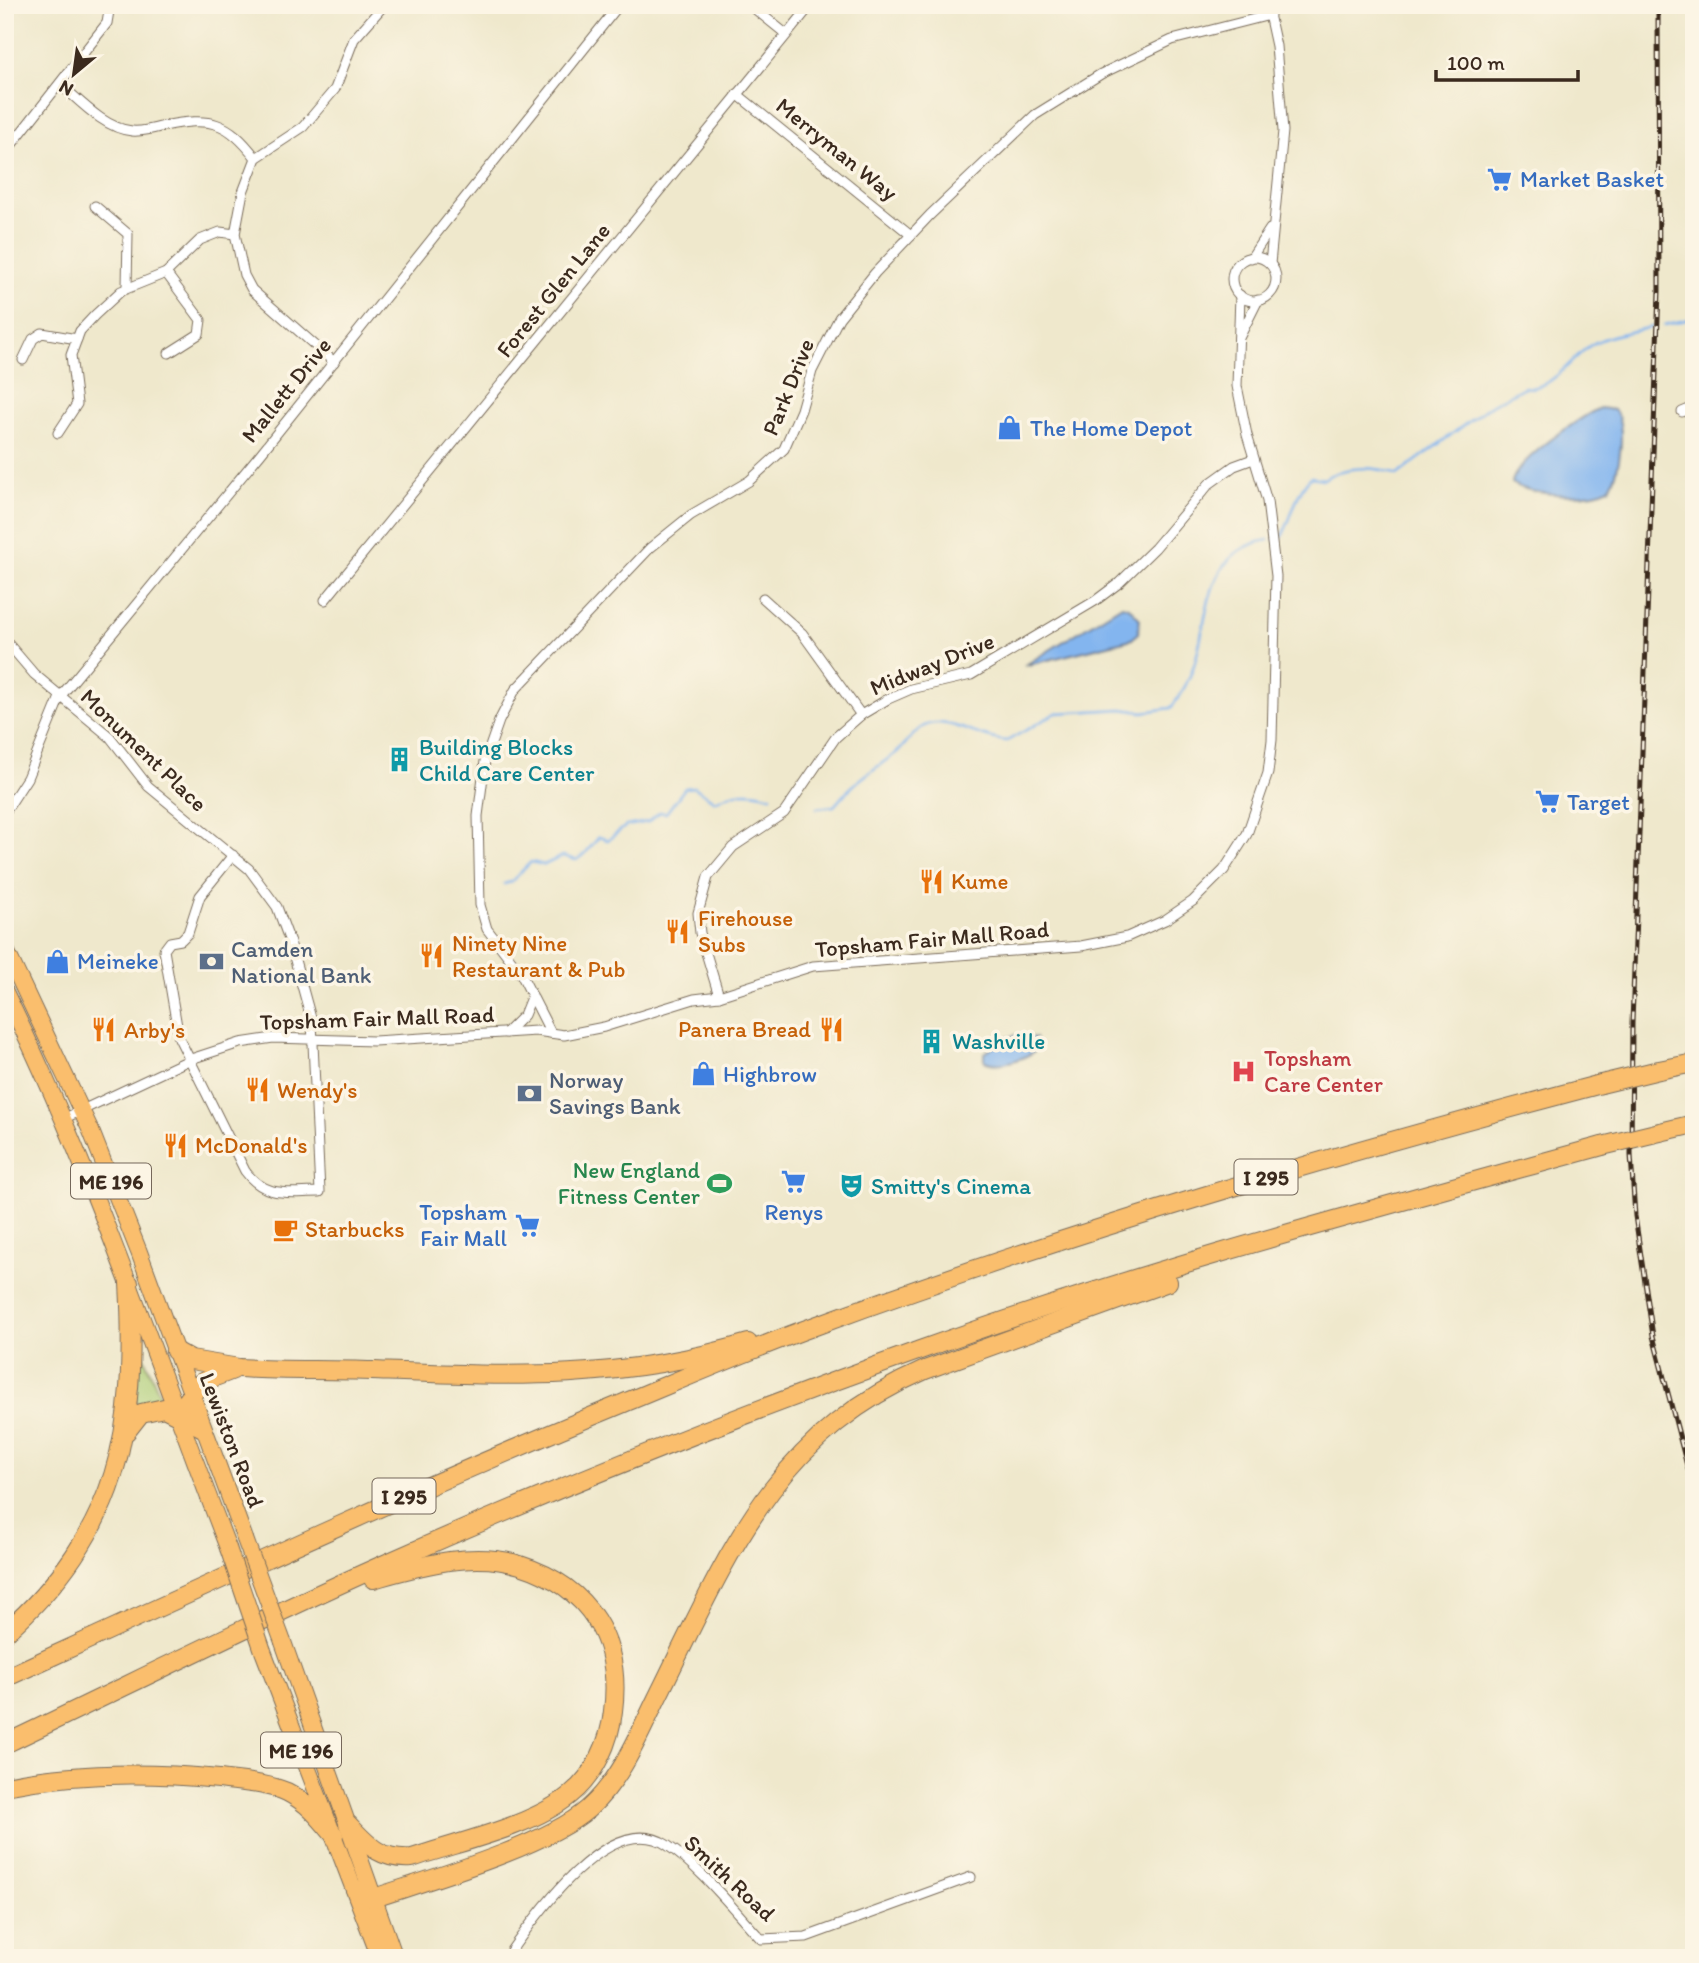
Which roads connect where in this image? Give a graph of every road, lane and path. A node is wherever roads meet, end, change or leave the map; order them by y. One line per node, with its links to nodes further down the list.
1 (110, 5): 9 (street)
2 (384, 5): 12 (street)
3 (619, 5): 27 (street, Mallett Drive)
4 (750, 5): 8 (street)
5 (811, 5): 8 (street, Forest Glen Lane)
6 (1268, 5): 7 (street)
7 (1270, 15): 14 (street); 16 (street, Park Drive)
8 (786, 34): 10 (street, Forest Glen Lane)
9 (60, 84): 11 (street); 12 (street)
10 (737, 94): 16 (street, Merryman Way); 33 (street, Forest Glen Lane)
11 (5, 153)
12 (256, 158): 15 (street)
13 (95, 206): 20 (street)
14 (1272, 224): 17 (street); 18 (street)
15 (235, 234): 19 (street); 27 (street)
16 (911, 235): 41 (street, Park Drive)
17 (1251, 258): 18 (street); 21 (street)
18 (1270, 264): 22 (street)
19 (166, 273): 20 (street); 25 (street)
20 (127, 288): 23 (street)
21 (1240, 295): 22 (street); 24 (street, Topsham Fair Mall Road)
22 (1258, 300): 24 (street, Topsham Fair Mall Road)
23 (77, 339): 26 (street); 30 (street)
24 (1237, 343): 31 (street, Topsham Fair Mall Road)
25 (169, 352)
26 (23, 360)
27 (334, 362): 35 (street, Mallett Drive)
28 (1694, 407): 29 (street)
29 (1682, 412)
30 (58, 433)
31 (1254, 459): 36 (street, Midway Drive); 42 (street, Topsham Fair Mall Road)
32 (763, 598): 36 (street)
33 (325, 600)
34 (5, 640): 35 (street, Monument Place)
35 (60, 697): 37 (street, Mallett Drive); 38 (street, Monument Place)
36 (862, 715): 42 (street, Midway Drive)
37 (5, 812)
38 (233, 855): 45 (street, Monument Place); 46 (street)
39 (5, 948): 48 (highway, Lewiston Road / ME 196)
40 (5, 992): 49 (highway, Lewiston Road / ME 196)
41 (532, 995): 43 (street); 44 (street, Park Drive)
42 (719, 996): 44 (street, Topsham Fair Mall Road)
43 (506, 1032): 44 (street, Topsham Fair Mall Road); 45 (street, Topsham Fair Mall Road)
44 (551, 1033)
45 (314, 1040): 46 (street, Topsham Fair Mall Road); 46 (street, Monument Place)
46 (191, 1059): 48 (street, Topsham Fair Mall Road)
47 (1694, 1063): 53 (highway, I 295, bridge)
48 (82, 1111): 49 (street, Topsham Fair Mall Road); 54 (highway, Lewiston Road / ME 196)
49 (63, 1119): 52 (highway, Lewiston Road / ME 196)
50 (1694, 1124): 51 (highway, I 295, bridge)
51 (1243, 1248): 60 (highway, I 295); 68 (highway)
52 (129, 1283): 57 (highway, Lewiston Road / ME 196); 59 (highway)
53 (809, 1328): 55 (highway); 62 (highway, I 295)
54 (174, 1351): 55 (highway); 56 (highway, Lewiston Road / ME 196)
55 (239, 1368): 56 (highway)
56 (190, 1396): 57 (highway); 58 (highway, Lewiston Road / ME 196)
57 (178, 1412): 58 (highway); 59 (highway); 65 (highway, Lewiston Road / ME 196, bridge)
58 (201, 1427): 65 (highway, Lewiston Road / ME 196, bridge)
59 (126, 1432): 61 (highway)
60 (323, 1593): 63 (highway, I 295); 65 (highway)
61 (5, 1633)
62 (5, 1678)
63 (5, 1744)
64 (5, 1786): 65 (highway)
65 (341, 1829): 67 (highway, Lewiston Road / ME 196); 68 (highway, Lewiston Road / ME 196)
66 (971, 1877): 71 (street, Smith Road)
67 (355, 1889): 68 (highway); 69 (highway, Lewiston Road / ME 196)
68 (374, 1898): 70 (highway, Lewiston Road / ME 196)
69 (380, 1958)
70 (395, 1958)
71 (506, 1958)

